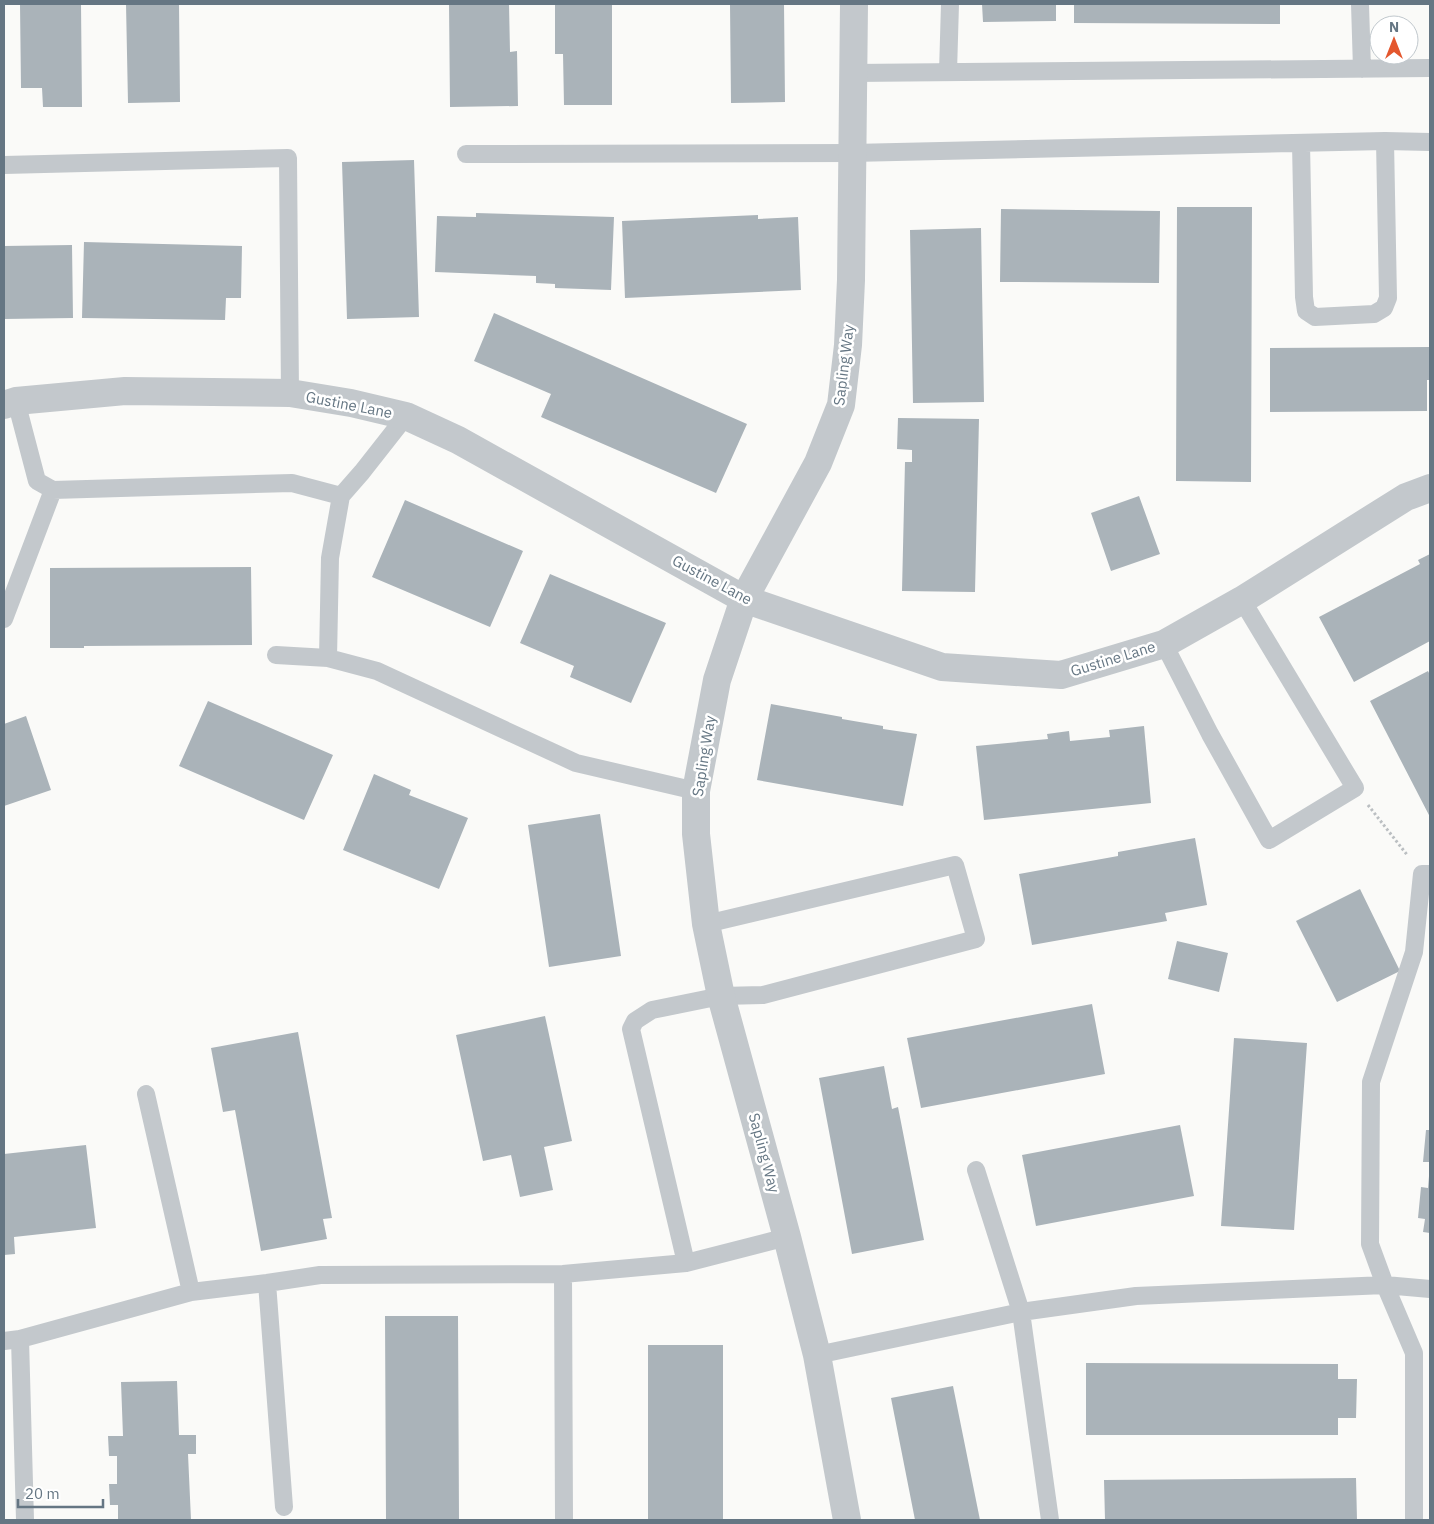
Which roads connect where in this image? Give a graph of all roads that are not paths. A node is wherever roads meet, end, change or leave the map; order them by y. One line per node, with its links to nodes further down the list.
1 (854, 4): 7 (street, Sapling Way)
2 (950, 4): 6 (lane)
3 (1360, 4): 5 (lane)
4 (1430, 68): 5 (lane)
5 (1362, 69): 6 (lane)
6 (948, 72): 7 (lane)
7 (853, 73): 11 (street, Sapling Way)
8 (1384, 141): 9 (lane); 10 (lane); 10 (lane)
9 (1430, 142)
10 (1301, 143): 11 (lane)
11 (852, 153): 12 (lane); 20 (street, Sapling Way)
12 (466, 154)
13 (4, 165): 14 (lane)
14 (290, 393): 15 (street, Gustine Lane); 16 (street, Gustine Lane)
15 (10, 403): 18 (lane)
16 (406, 416): 19 (lane); 20 (street, Gustine Lane)
17 (1430, 488): 21 (street, Gustine Lane)
18 (53, 490): 19 (lane); 22 (lane)
19 (341, 496): 25 (lane)
20 (744, 599): 23 (street, Gustine Lane); 26 (street, Sapling Way)
21 (1242, 600): 23 (street, Gustine Lane); 23 (lane)
22 (4, 618)
23 (1164, 644)
24 (276, 655): 25 (lane)
25 (328, 658): 26 (lane)
26 (696, 790): 28 (street, Sapling Way)
27 (1426, 874): 36 (lane)
28 (706, 924): 29 (street, Sapling Way); 29 (lane)
29 (721, 996): 32 (street, Sapling Way); 33 (lane)
30 (146, 1094): 38 (lane)
31 (976, 1170): 39 (lane)
32 (787, 1237): 33 (lane); 41 (street, Sapling Way)
33 (686, 1263): 34 (lane)
34 (564, 1274): 35 (lane); 44 (lane)
35 (267, 1283): 38 (lane); 42 (lane)
36 (1384, 1285): 37 (lane); 39 (lane); 47 (lane)
37 (1430, 1289)
38 (191, 1292): 40 (lane)
39 (1021, 1312): 41 (lane); 46 (lane)
40 (12, 1340): 43 (lane)
41 (816, 1355): 45 (street, Sapling Way)
42 (284, 1507)
43 (25, 1520)
44 (564, 1520)
45 (846, 1520)
46 (1050, 1520)
47 (1414, 1520)

